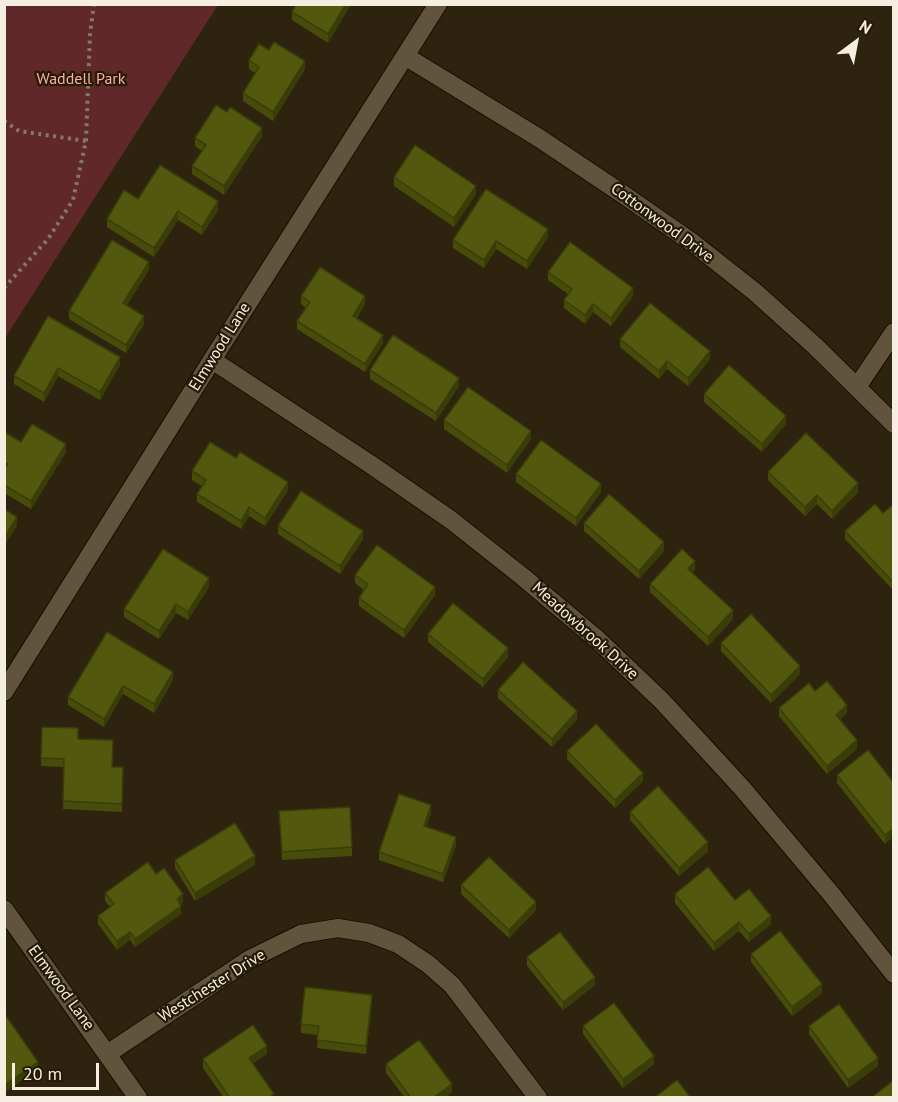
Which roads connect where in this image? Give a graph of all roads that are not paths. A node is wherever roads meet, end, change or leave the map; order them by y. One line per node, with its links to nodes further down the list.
1 (438, 4): 2 (street, Elmwood Lane)
2 (405, 56): 4 (street, Elmwood Lane); 5 (street, Cottonwood Drive)
3 (894, 332): 5 (street)
4 (212, 360): 7 (street, Elmwood Lane); 9 (street, Meadowbrook Drive)
5 (858, 387): 6 (street, Cottonwood Drive)
6 (894, 423)
7 (4, 692)
8 (4, 909): 10 (street, Elmwood Lane)
9 (894, 974)
10 (107, 1054): 11 (street, Elmwood Lane); 12 (street, Westchester Drive)
11 (138, 1098)
12 (538, 1098)

